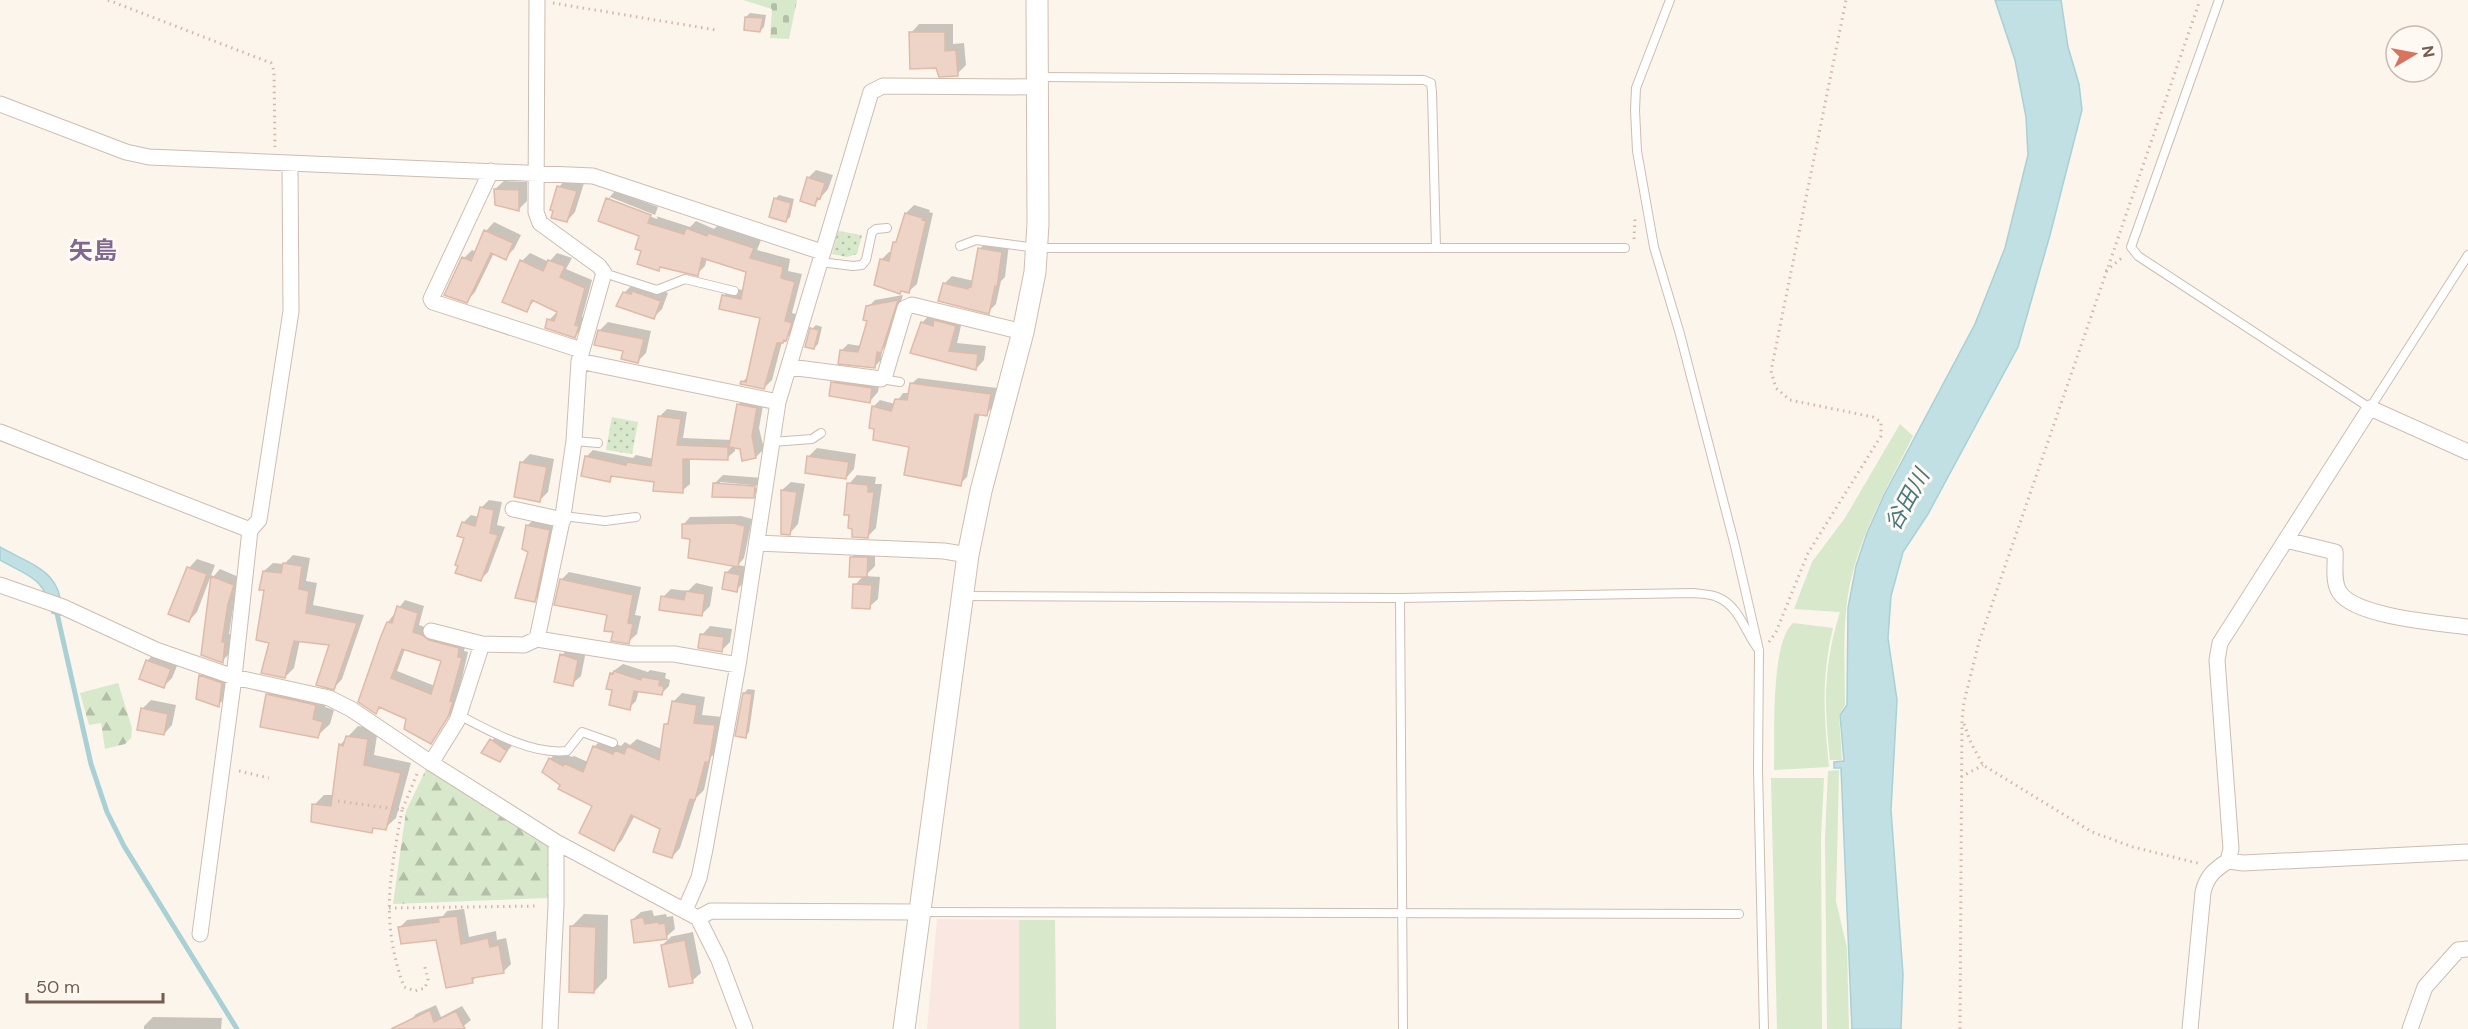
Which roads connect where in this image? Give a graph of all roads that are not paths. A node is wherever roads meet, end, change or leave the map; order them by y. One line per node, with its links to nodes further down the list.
1 (537, 0): 9 (street)
2 (1037, 0): 5 (street)
3 (1670, 0): 46 (lane)
4 (2218, 0): 25 (lane)
5 (1037, 82): 12 (street); 13 (lane); 16 (street)
6 (0, 104): 7 (street)
7 (283, 163): 8 (street); 35 (street)
8 (491, 171): 9 (street); 20 (street)
9 (535, 173): 16 (street); 17 (street)
10 (886, 228): 16 (lane)
11 (960, 246): 12 (lane)
12 (1037, 248): 13 (lane); 19 (street)
13 (1436, 248): 14 (lane)
14 (1625, 248)
15 (2468, 255): 25 (lane)
16 (821, 257): 21 (street)
17 (604, 273): 18 (lane); 20 (street)
18 (734, 291)
19 (1023, 332): 22 (street); 38 (street)
20 (580, 356): 24 (street); 28 (street)
21 (790, 367): 22 (street); 24 (street)
22 (881, 379): 23 (lane)
23 (900, 382)
24 (778, 402): 29 (street)
25 (2370, 408): 31 (street); 36 (street)
26 (0, 432): 35 (street)
27 (821, 433): 29 (lane)
28 (574, 441): 30 (lane); 34 (street)
29 (772, 442): 37 (street)
30 (598, 443)
31 (2468, 452)
32 (513, 509): 34 (street)
33 (636, 517): 34 (lane)
34 (563, 518): 44 (street)
35 (250, 530): 48 (street)
36 (2286, 540): 42 (street); 54 (street)
37 (757, 543): 38 (street); 47 (street)
38 (968, 555): 40 (street)
39 (0, 585): 48 (street)
40 (963, 596): 41 (lane); 55 (street)
41 (1400, 598): 46 (lane); 56 (lane)
42 (2468, 627)
43 (431, 631): 45 (street)
44 (537, 639): 45 (street); 47 (street)
45 (482, 644): 49 (street)
46 (1759, 650): 65 (lane)
47 (738, 665): 57 (street)
48 (234, 678): 51 (street); 59 (street)
49 (459, 715): 50 (lane); 51 (street)
50 (613, 743)
51 (427, 761): 52 (street)
52 (556, 842): 57 (street); 61 (street)
53 (2468, 852): 54 (street)
54 (2228, 861): 66 (street)
55 (920, 912): 56 (lane); 57 (street); 63 (street)
56 (1401, 912): 58 (lane); 64 (lane)
57 (692, 914): 62 (street)
58 (1739, 914)
59 (200, 934)
60 (2468, 949): 67 (street)
61 (550, 1029)
62 (745, 1029)
63 (904, 1029)
64 (1403, 1029)
65 (1764, 1029)
66 (2190, 1029)
67 (2410, 1029)

